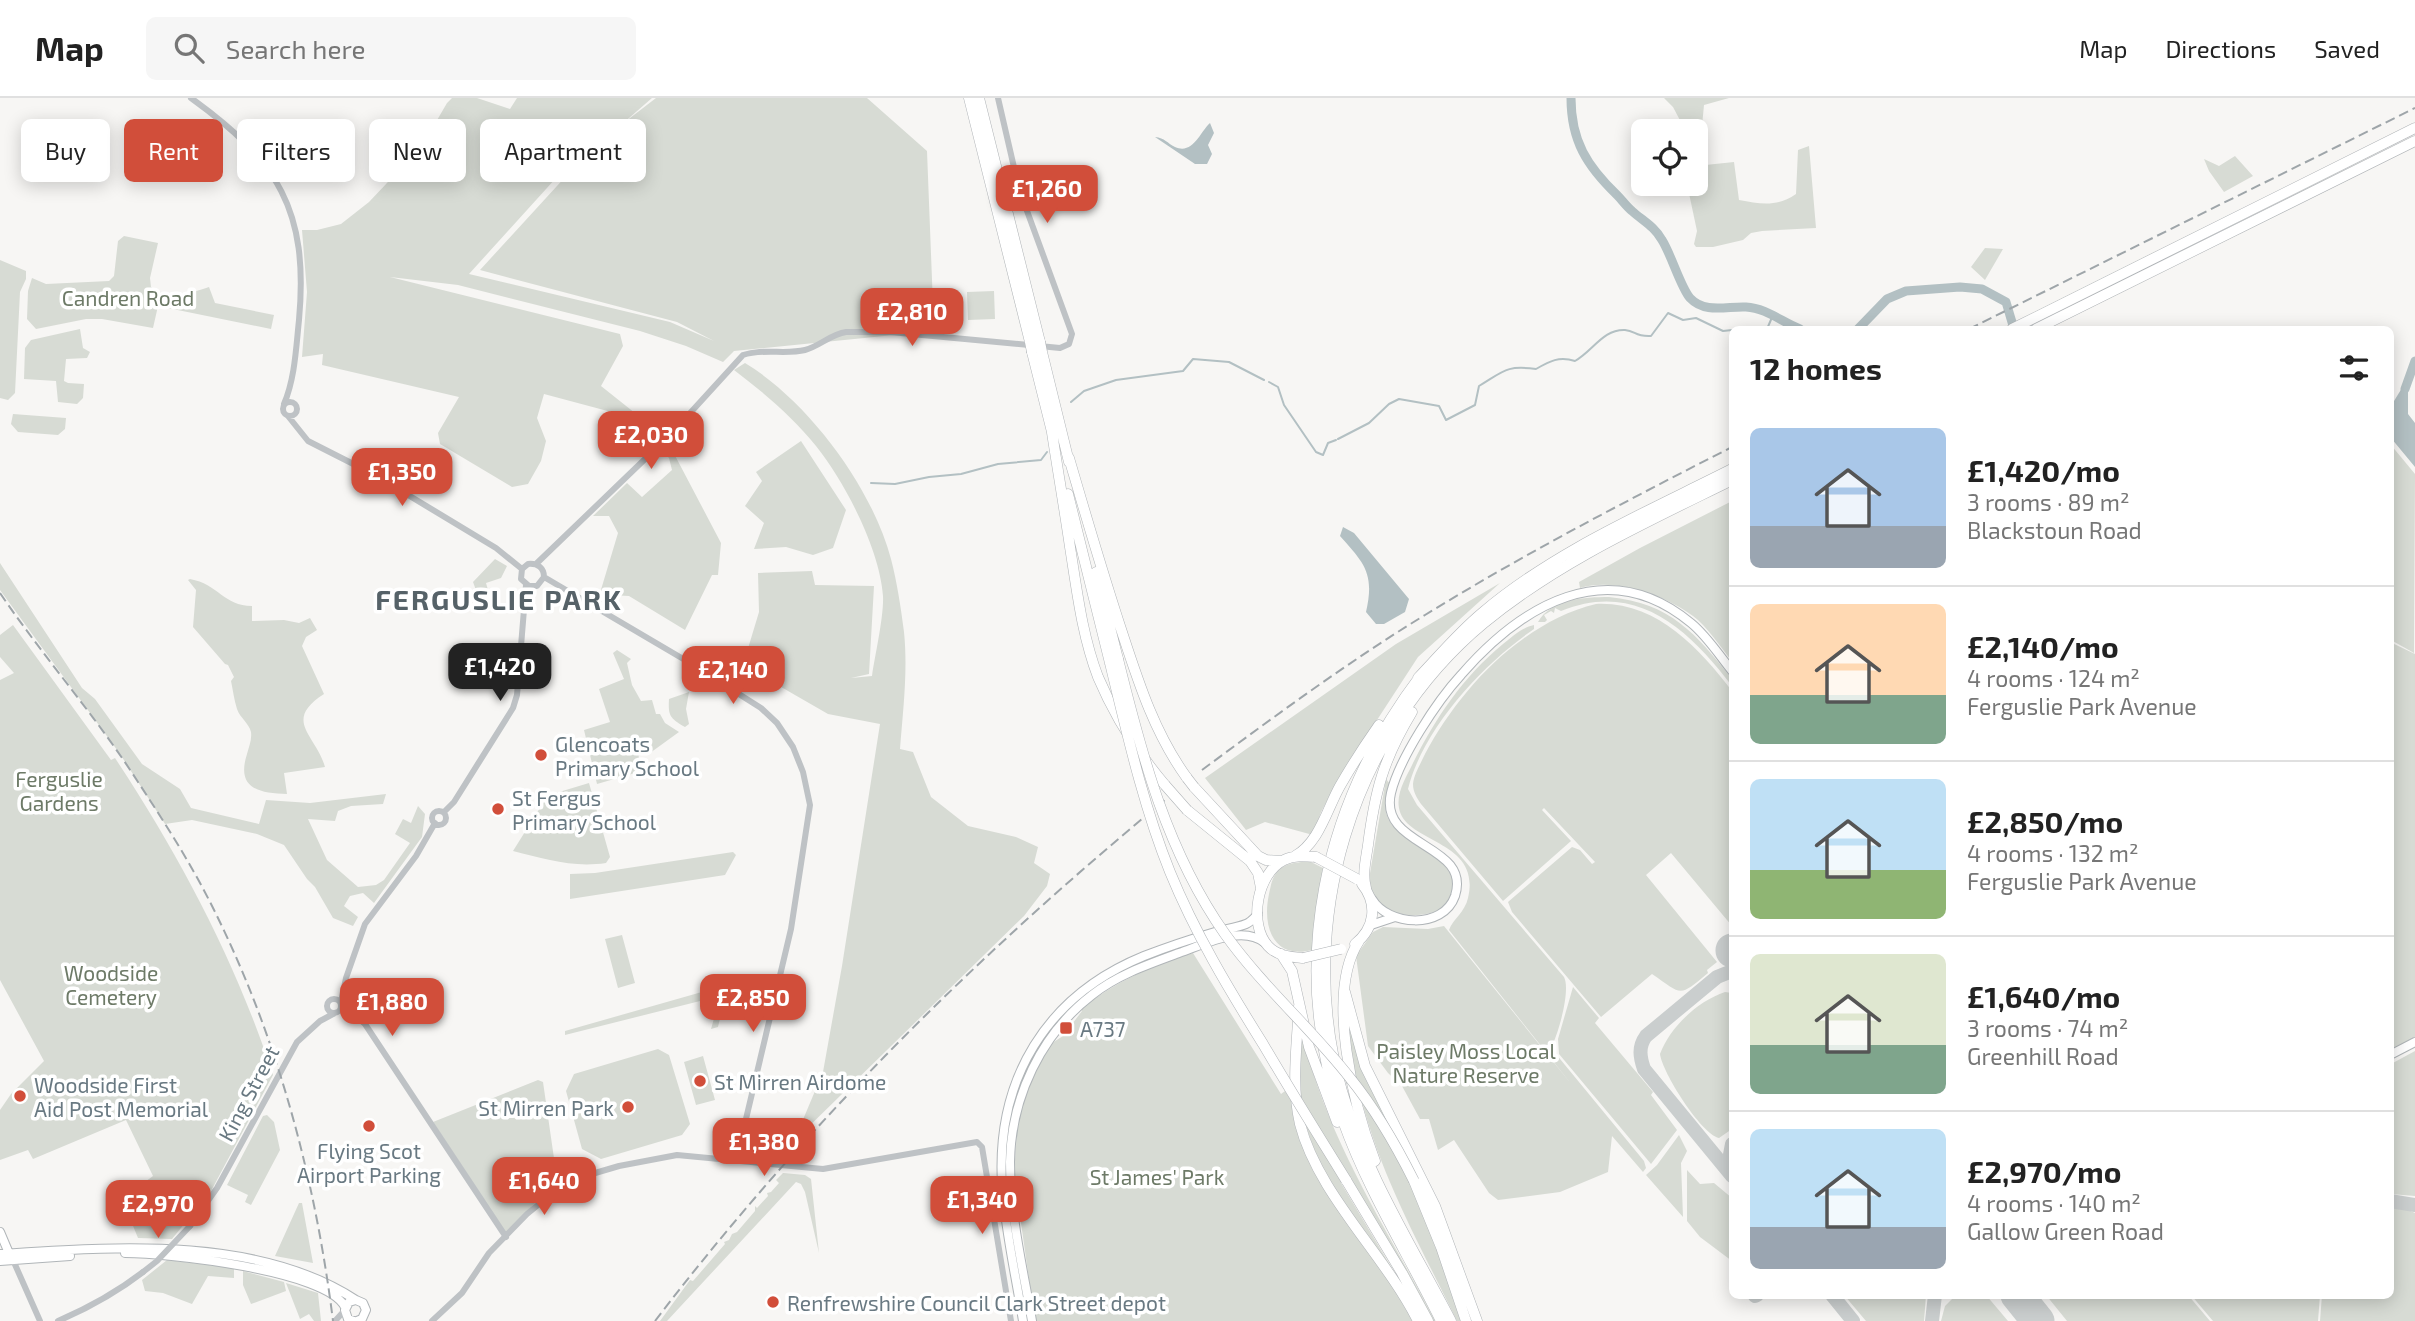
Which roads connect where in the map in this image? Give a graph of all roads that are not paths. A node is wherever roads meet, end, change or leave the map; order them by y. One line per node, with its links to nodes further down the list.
1 (191, 98): 9 (street)
2 (969, 98): 8 (highway)
3 (979, 98): 8 (highway)
4 (998, 98): 18 (street)
5 (2415, 128): 7 (highway)
6 (2415, 141): 7 (highway)
7 (2034, 324)
8 (1036, 347): 13 (highway); 15 (highway)
9 (291, 388): 10 (street); 11 (street)
10 (284, 404): 11 (street); 12 (street)
11 (297, 407): 12 (street); 14 (street)
12 (288, 416): 14 (street)
13 (1051, 426): 22 (highway); 29 (highway, bridge)
14 (302, 432): 19 (street)
15 (1069, 458): 22 (highway); 27 (highway)
16 (1729, 471): 25 (highway)
17 (1729, 482): 24 (highway)
18 (537, 564): 19 (street); 20 (street)
19 (522, 569): 21 (street)
20 (544, 577): 21 (street); 46 (street)
21 (526, 585): 38 (street)
22 (1114, 661): 66 (highway, bridge); 69 (highway, bridge)
23 (1729, 667): 32 (main road)
24 (1437, 670): 28 (highway); 52 (highway)
25 (1421, 675): 26 (highway); 47 (highway)
26 (1295, 856): 27 (highway); 28 (highway, bridge)
27 (1281, 861): 29 (highway)
28 (1366, 888): 30 (highway)
29 (1261, 889): 31 (highway)
30 (1372, 899): 32 (main road); 33 (highway)
31 (1258, 914): 35 (highway); 63 (main road)
32 (1395, 917): 33 (main road)
33 (1371, 925): 34 (highway)
34 (1359, 941): 36 (highway, bridge); 37 (highway)
35 (1267, 945): 36 (highway); 64 (main road)
36 (1281, 954): 39 (highway)
37 (1345, 992): 52 (highway); 70 (highway)
38 (339, 1001): 40 (street, King Street); 41 (street); 42 (street)
39 (1298, 1006): 47 (highway); 65 (highway)
40 (328, 1009): 41 (street); 43 (street, King Street)
41 (336, 1013): 42 (street); 43 (street, King Street)
42 (360, 1019): 49 (street)
43 (320, 1021): 58 (street, King Street, bridge)
44 (2415, 1042): 45 (main road)
45 (2394, 1053)
46 (736, 1161): 49 (street); 62 (street)
47 (1383, 1212): 67 (highway)
48 (0, 1232): 50 (main road)
49 (506, 1237): 61 (street)
50 (7, 1256): 51 (main road); 53 (main road); 54 (main road); 57 (street)
51 (0, 1261)
52 (1427, 1275): 68 (highway)
53 (356, 1300): 54 (main road); 55 (main road)
54 (345, 1308): 56 (main road); 59 (street)
55 (366, 1311): 56 (main road); 60 (main road)
56 (352, 1320): 59 (street)
57 (40, 1321)
58 (58, 1321)
59 (335, 1321)
60 (370, 1321)
61 (432, 1321)
62 (1011, 1321)
63 (1023, 1321)
64 (1032, 1321)
65 (1418, 1321)
66 (1428, 1321)
67 (1441, 1321)
68 (1451, 1321)
69 (1466, 1321)
70 (1477, 1321)

